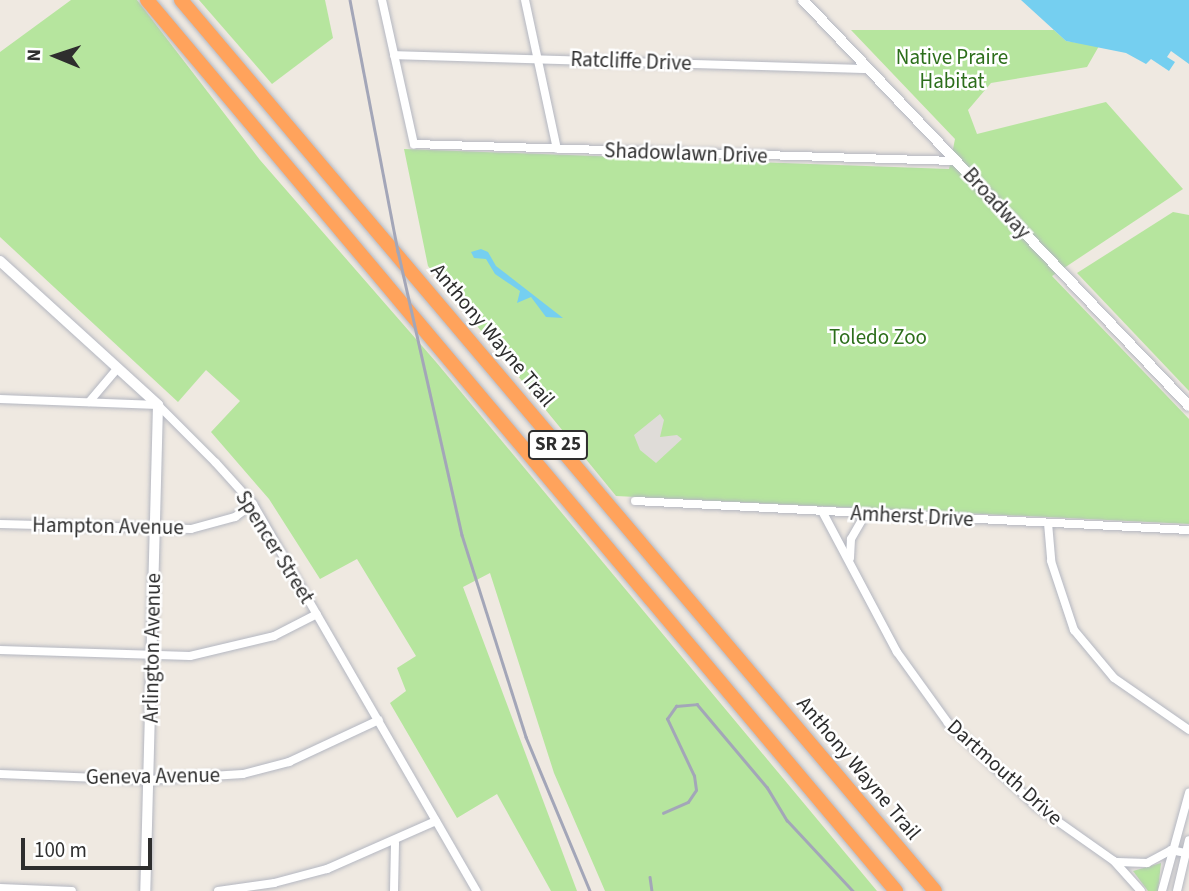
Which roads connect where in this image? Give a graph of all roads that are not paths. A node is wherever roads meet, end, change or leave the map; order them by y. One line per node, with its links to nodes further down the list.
1 (147, 0): 46 (highway, SR 25)
2 (181, 0): 47 (highway, Anthony Wayne Trail / SR 25)
3 (382, 0): 6 (street)
4 (525, 0): 7 (street)
5 (803, 0): 8 (street, Broadway)
6 (394, 55): 7 (street, Ratcliffe Drive); 9 (street, Shadowlawn Drive)
7 (537, 58): 8 (street, Ratcliffe Drive); 9 (street)
8 (868, 69): 10 (street, Broadway)
9 (557, 149): 10 (street, Shadowlawn Drive)
10 (957, 161): 16 (street, Broadway)
11 (0, 261): 12 (street, Spencer Street)
12 (117, 369): 14 (street); 15 (street, Spencer Street)
13 (0, 399): 14 (street)
14 (89, 402): 15 (street)
15 (158, 405): 18 (street, Spencer Street); 23 (street, Arlington Avenue)
16 (1189, 406)
17 (635, 500): 19 (street, Amherst Drive)
18 (253, 504): 23 (street, Hampton Avenue); 26 (street, Spencer Street)
19 (822, 511): 20 (street, Amherst Drive); 25 (street, Dartmouth Drive)
20 (866, 513): 21 (street, Amherst Drive); 25 (street)
21 (1048, 523): 24 (street, Amherst Drive); 30 (street)
22 (0, 524): 23 (street, Hampton Avenue)
23 (155, 530): 28 (street, Arlington Avenue)
24 (1189, 530)
25 (850, 558): 39 (street, Dartmouth Drive)
26 (317, 614): 28 (street); 29 (street, Spencer Street)
27 (0, 650): 28 (street)
28 (151, 656): 32 (street, Arlington Avenue)
29 (379, 720): 32 (street, Geneva Avenue); 34 (street, Spencer Street)
30 (1189, 730)
31 (0, 774): 32 (street, Geneva Avenue)
32 (148, 780): 42 (street, Arlington Avenue)
33 (1189, 793): 37 (street)
34 (436, 821): 36 (street); 45 (street, Spencer Street)
35 (1189, 840): 38 (street)
36 (395, 843): 43 (street); 44 (street)
37 (1171, 850): 38 (street); 39 (street); 49 (street)
38 (1185, 853): 50 (street)
39 (1114, 861): 48 (street, Dartmouth Drive)
40 (0, 888): 41 (street)
41 (72, 891)
42 (145, 891)
43 (218, 891)
44 (394, 891)
45 (476, 891)
46 (895, 891)
47 (935, 891)
48 (1141, 891)
49 (1162, 891)
50 (1177, 891)

